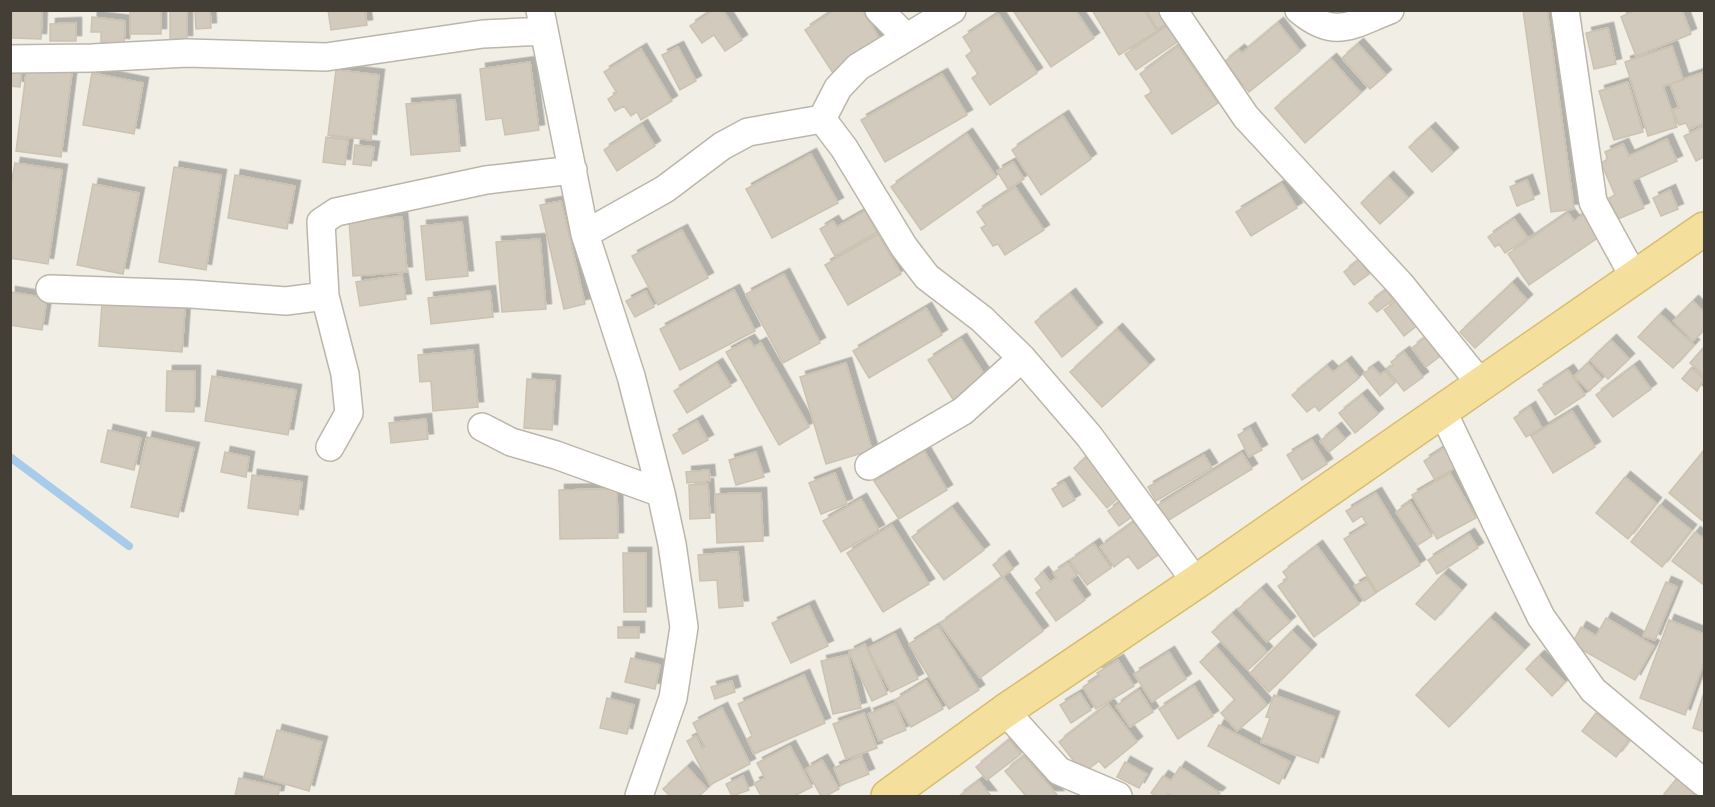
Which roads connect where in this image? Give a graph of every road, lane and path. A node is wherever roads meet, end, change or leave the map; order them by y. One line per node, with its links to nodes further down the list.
1 (879, 10): 8 (street)
2 (952, 10): 8 (street)
3 (1173, 10): 18 (street)
4 (1299, 10): 5 (street)
5 (1390, 10)
6 (1565, 10): 14 (street)
7 (542, 21): 9 (street); 11 (street)
8 (906, 36): 10 (street)
9 (10, 59)
10 (822, 119): 13 (street); 17 (street)
11 (573, 170): 13 (street); 16 (street)
12 (1704, 229): 14 (main road)
13 (585, 234): 23 (street)
14 (1634, 277): 18 (main road)
15 (51, 288): 16 (street)
16 (325, 297): 21 (street)
17 (1022, 358): 22 (street); 24 (street)
18 (1480, 383): 19 (main road)
19 (1442, 410): 24 (main road); 27 (street)
20 (482, 427): 23 (street)
21 (330, 447)
22 (869, 466)
23 (661, 493): 28 (street)
24 (1196, 582): 25 (main road)
25 (1005, 711): 26 (street); 29 (main road)
26 (1059, 771): 30 (street); 31 (street)
27 (1704, 783)
28 (639, 796)
29 (888, 796)
30 (1067, 796)
31 (1118, 796)

